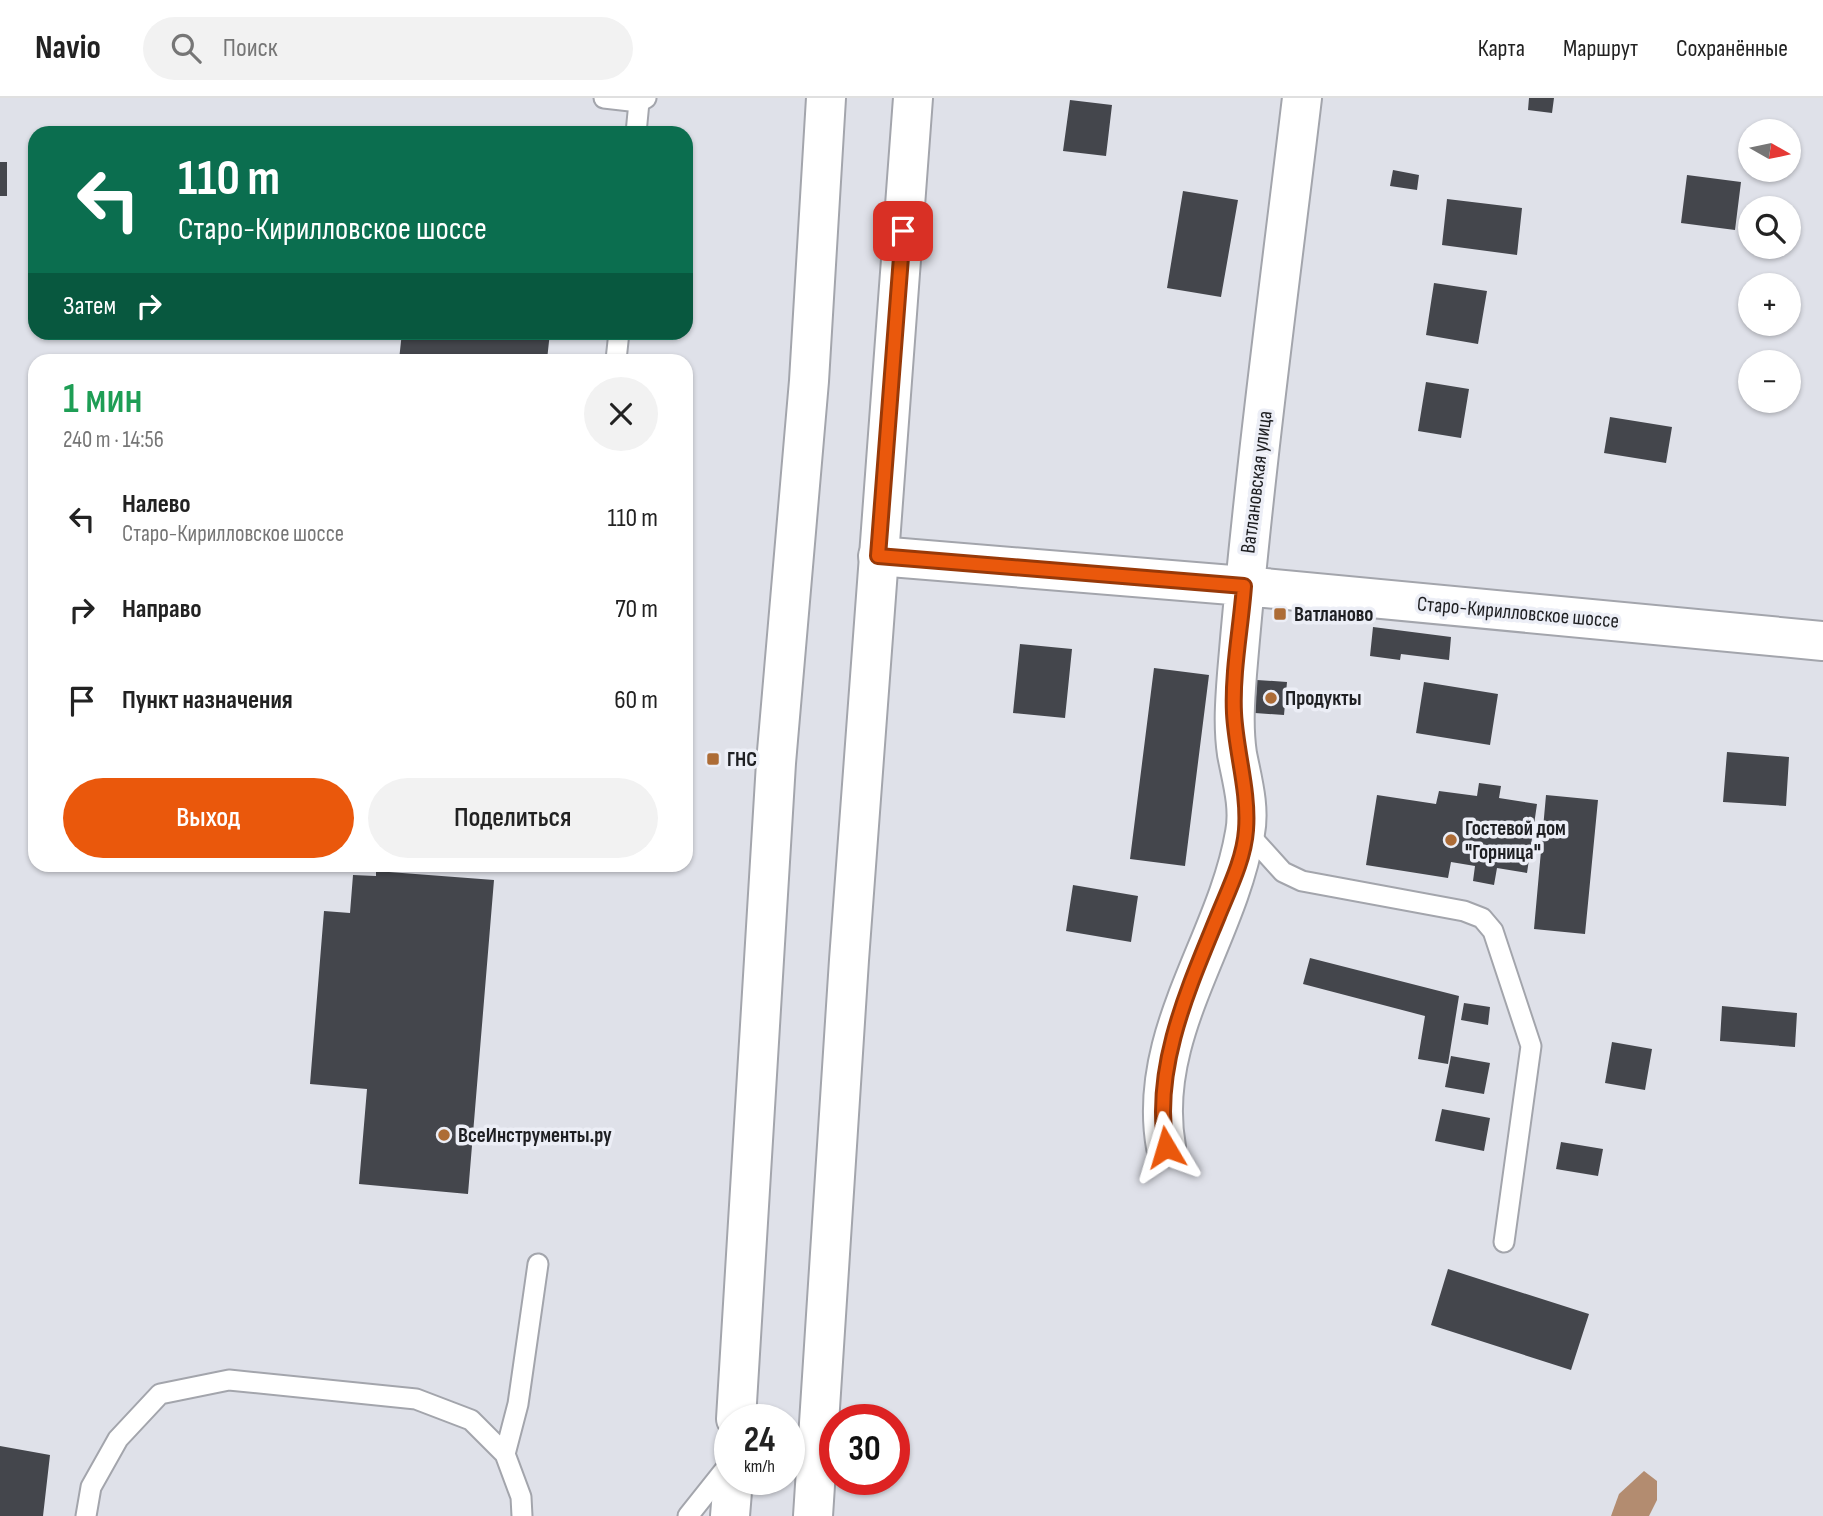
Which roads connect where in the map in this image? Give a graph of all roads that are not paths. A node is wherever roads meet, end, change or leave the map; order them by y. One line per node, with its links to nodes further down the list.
1 (604, 98): 5 (lane)
2 (826, 98): 14 (main road)
3 (913, 98): 7 (main road)
4 (1302, 98): 8 (main road, Ватлановская улица)
5 (643, 100): 6 (lane)
6 (637, 126)
7 (878, 556): 8 (main road, Старо-Кирилловское шоссе); 22 (main road)
8 (1244, 586): 9 (main road, Старо-Кирилловское шоссе); 10 (main road, Ватлановская улица)
9 (1823, 641)
10 (1246, 831): 11 (main road, Ватлановская улица); 12 (lane)
11 (1166, 1147)
12 (1504, 1241)
13 (538, 1264): 15 (lane)
14 (737, 1404)
15 (505, 1454): 18 (lane); 19 (lane)
16 (714, 1483): 20 (lane)
17 (732, 1495): 21 (main road)
18 (86, 1516)
19 (522, 1516)
20 (688, 1516)
21 (730, 1516)
22 (813, 1516)

